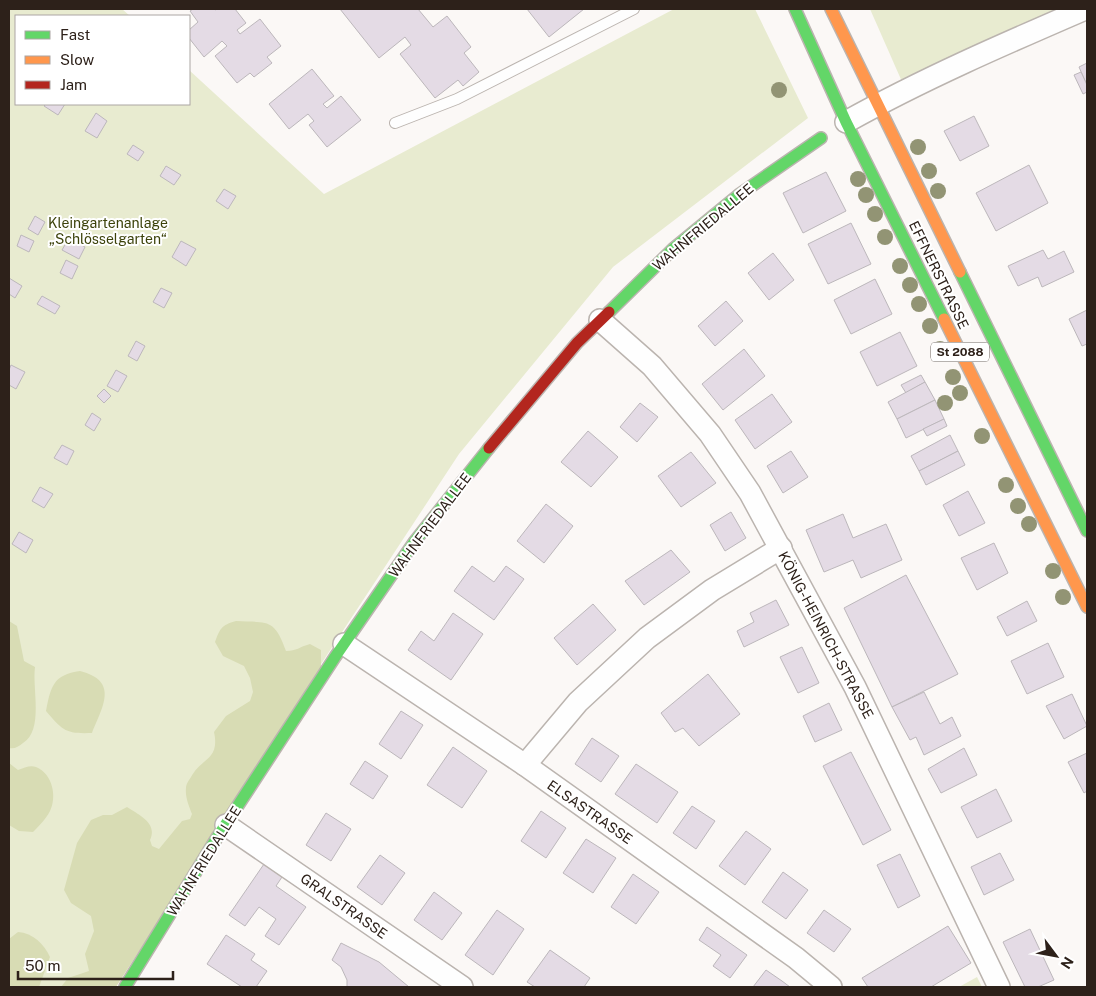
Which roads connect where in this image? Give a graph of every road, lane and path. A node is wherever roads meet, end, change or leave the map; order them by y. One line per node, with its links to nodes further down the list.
1 (634, 9): 7 (lane)
2 (795, 9): 6 (main road, EFFNERSTRASSE / St 2088)
3 (831, 9): 5 (main road, EFFNERSTRASSE)
4 (1085, 9): 5 (street)
5 (877, 104): 6 (street); 10 (main road, EFFNERSTRASSE)
6 (846, 122): 12 (main road, EFFNERSTRASSE / St 2088)
7 (396, 123)
8 (821, 138): 9 (main road, WAHNFRIEDALLEE)
9 (600, 320): 11 (street, KÖNIG-HEINRICH-STRASSE); 13 (main road, WAHNFRIEDALLEE)
10 (1087, 531)
11 (781, 548): 14 (street); 19 (street, KÖNIG-HEINRICH-STRASSE)
12 (1087, 607)
13 (344, 644): 14 (street, ELSASTRASSE); 15 (main road, WAHNFRIEDALLEE)
14 (525, 765): 18 (street, ELSASTRASSE)
15 (226, 825): 16 (main road, WAHNFRIEDALLEE); 17 (street, GRALSTRASSE)
16 (126, 987)
17 (462, 987)
18 (831, 987)
19 (999, 987)

